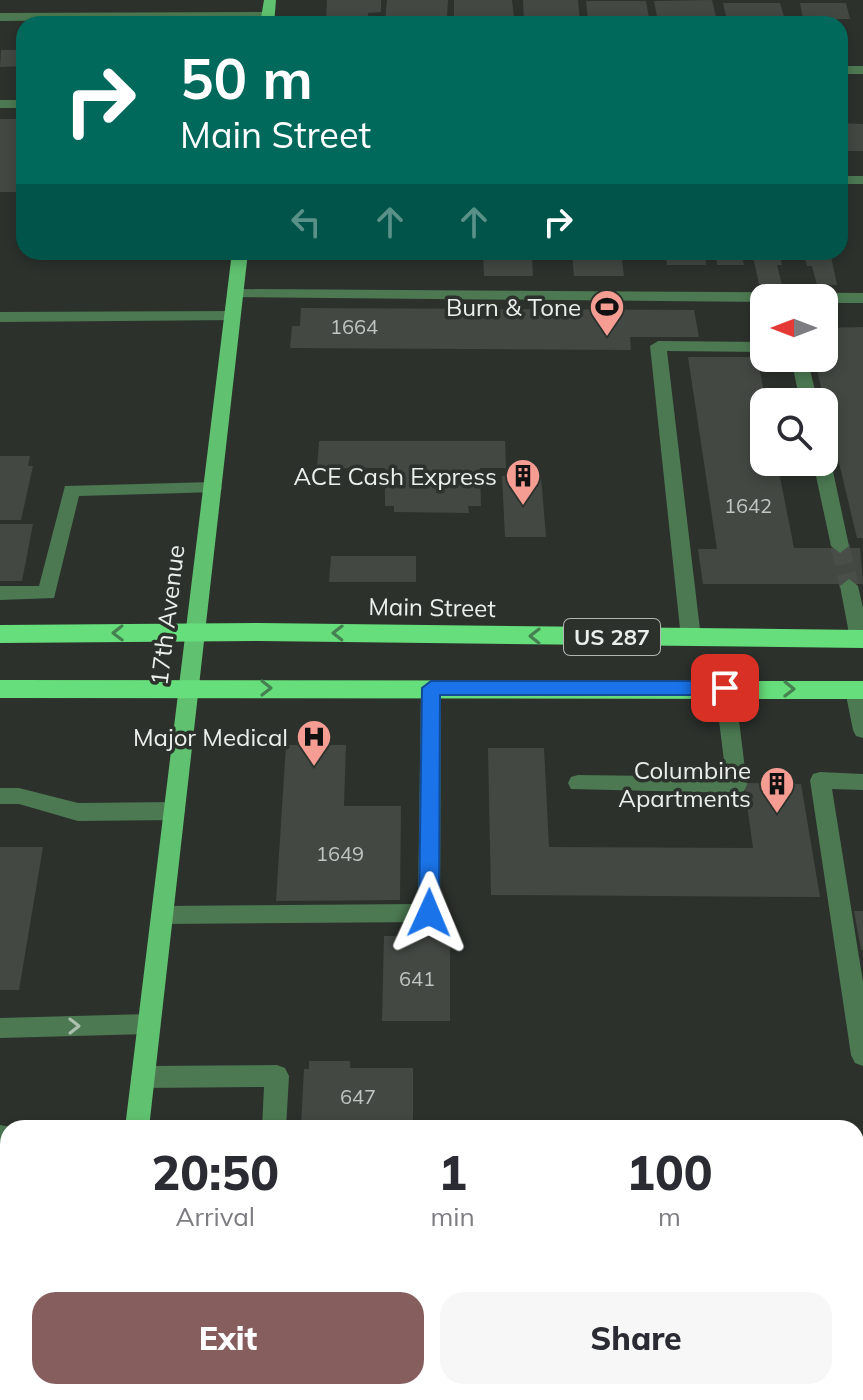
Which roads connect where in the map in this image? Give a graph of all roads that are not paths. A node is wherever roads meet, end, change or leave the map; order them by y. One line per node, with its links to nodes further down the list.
1 (239, 260): 2 (main road, 17th Avenue)
2 (235, 294): 3 (street); 4 (main road, 17th Avenue)
3 (863, 298)
4 (233, 316): 5 (street); 8 (main road, 17th Avenue)
5 (0, 317)
6 (750, 347): 14 (street)
7 (825, 476): 9 (street)
8 (213, 488): 11 (street); 12 (main road, 17th Avenue)
9 (840, 546)
10 (849, 586): 15 (street)
11 (0, 593)
12 (196, 632): 13 (highway, Main Street / US 287, one-way to 13); 14 (highway, Main Street / US 287, one-way to 12); 16 (main road, 17th Avenue)
13 (0, 634)
14 (691, 638): 15 (highway, Main Street / US 287)
15 (861, 639)
16 (188, 687): 17 (highway, US 287, one-way to 17); 19 (highway, US 287); 25 (main road, 17th Avenue)
17 (431, 688): 18 (highway, US 287); 26 (street)
18 (725, 688): 20 (highway, US 287, one-way to 20); 23 (street)
19 (0, 689)
20 (859, 690): 21 (street)
21 (863, 730)
22 (863, 782): 29 (street)
23 (578, 783)
24 (0, 796): 25 (street)
25 (174, 811): 26 (main road, 17th Avenue)
26 (162, 915): 27 (main road, 17th Avenue)
27 (148, 1024): 28 (street, one-way to 27); 30 (main road, 17th Avenue)
28 (0, 1028)
29 (863, 1055)
30 (143, 1077): 31 (main road, 17th Avenue); 32 (street)
31 (138, 1120)
32 (274, 1120)

